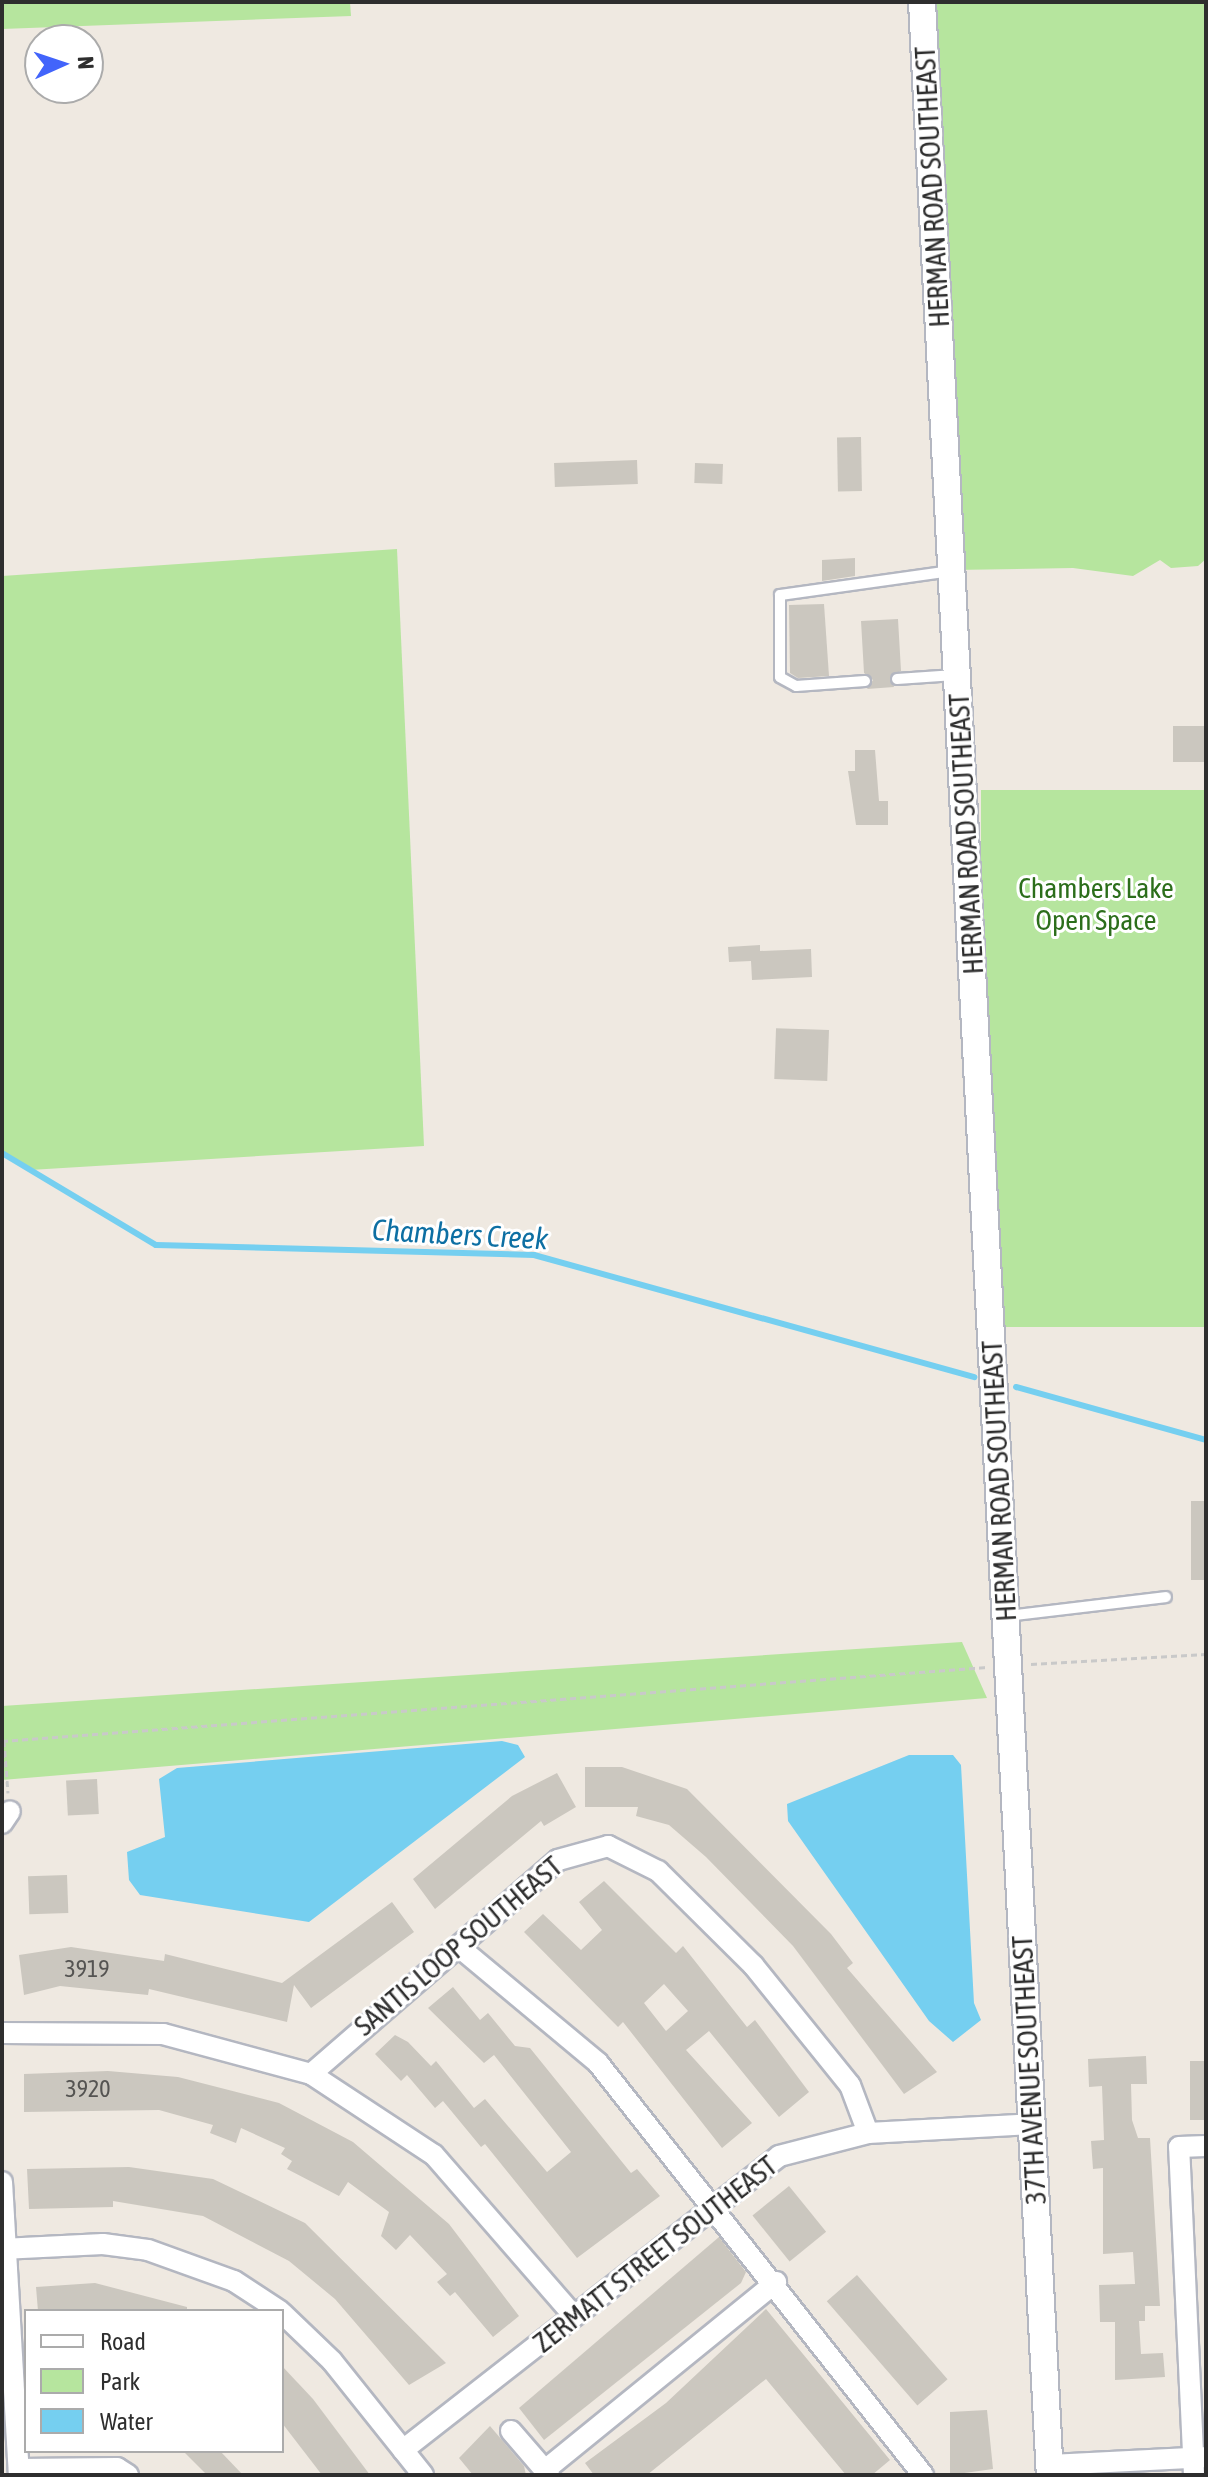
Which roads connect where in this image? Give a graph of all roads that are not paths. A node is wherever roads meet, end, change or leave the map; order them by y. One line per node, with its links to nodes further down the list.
1 (922, 2): 2 (street, HERMAN ROAD SOUTHEAST)
2 (953, 570): 3 (street, HERMAN ROAD SOUTHEAST); 5 (lane)
3 (958, 675): 4 (lane); 7 (street, HERMAN ROAD SOUTHEAST)
4 (897, 679)
5 (865, 681)
6 (1166, 1597): 7 (lane)
7 (1005, 1616): 8 (street, HERMAN ROAD SOUTHEAST)
8 (1008, 1666): 12 (street, 37TH AVENUE SOUTHEAST)
9 (459, 1947): 11 (street, SANTIS LOOP SOUTHEAST); 13 (street, SANTIS LOOP SOUTHEAST); 16 (street)
10 (2, 2033): 11 (street)
11 (311, 2074): 21 (street)
12 (1032, 2124): 13 (street, ZERMATT STREET SOUTHEAST); 26 (street, 37TH AVENUE SOUTHEAST)
13 (868, 2133): 16 (street, ZERMATT STREET SOUTHEAST)
14 (1206, 2146): 22 (street)
15 (2, 2182): 17 (street)
16 (714, 2202): 18 (street); 21 (street, ZERMATT STREET SOUTHEAST)
17 (3, 2249): 19 (street); 27 (street)
18 (776, 2282): 28 (street); 31 (street)
19 (276, 2309)
20 (284, 2315): 24 (street)
21 (574, 2316): 24 (street, ZERMATT STREET SOUTHEAST)
22 (1197, 2334): 25 (street)
23 (511, 2431): 28 (street)
24 (403, 2450): 30 (street)
25 (1197, 2463): 26 (street)
26 (1050, 2470)
27 (19, 2472): 29 (street)
28 (547, 2472)
29 (128, 2475)
30 (423, 2475)
31 (923, 2475)

